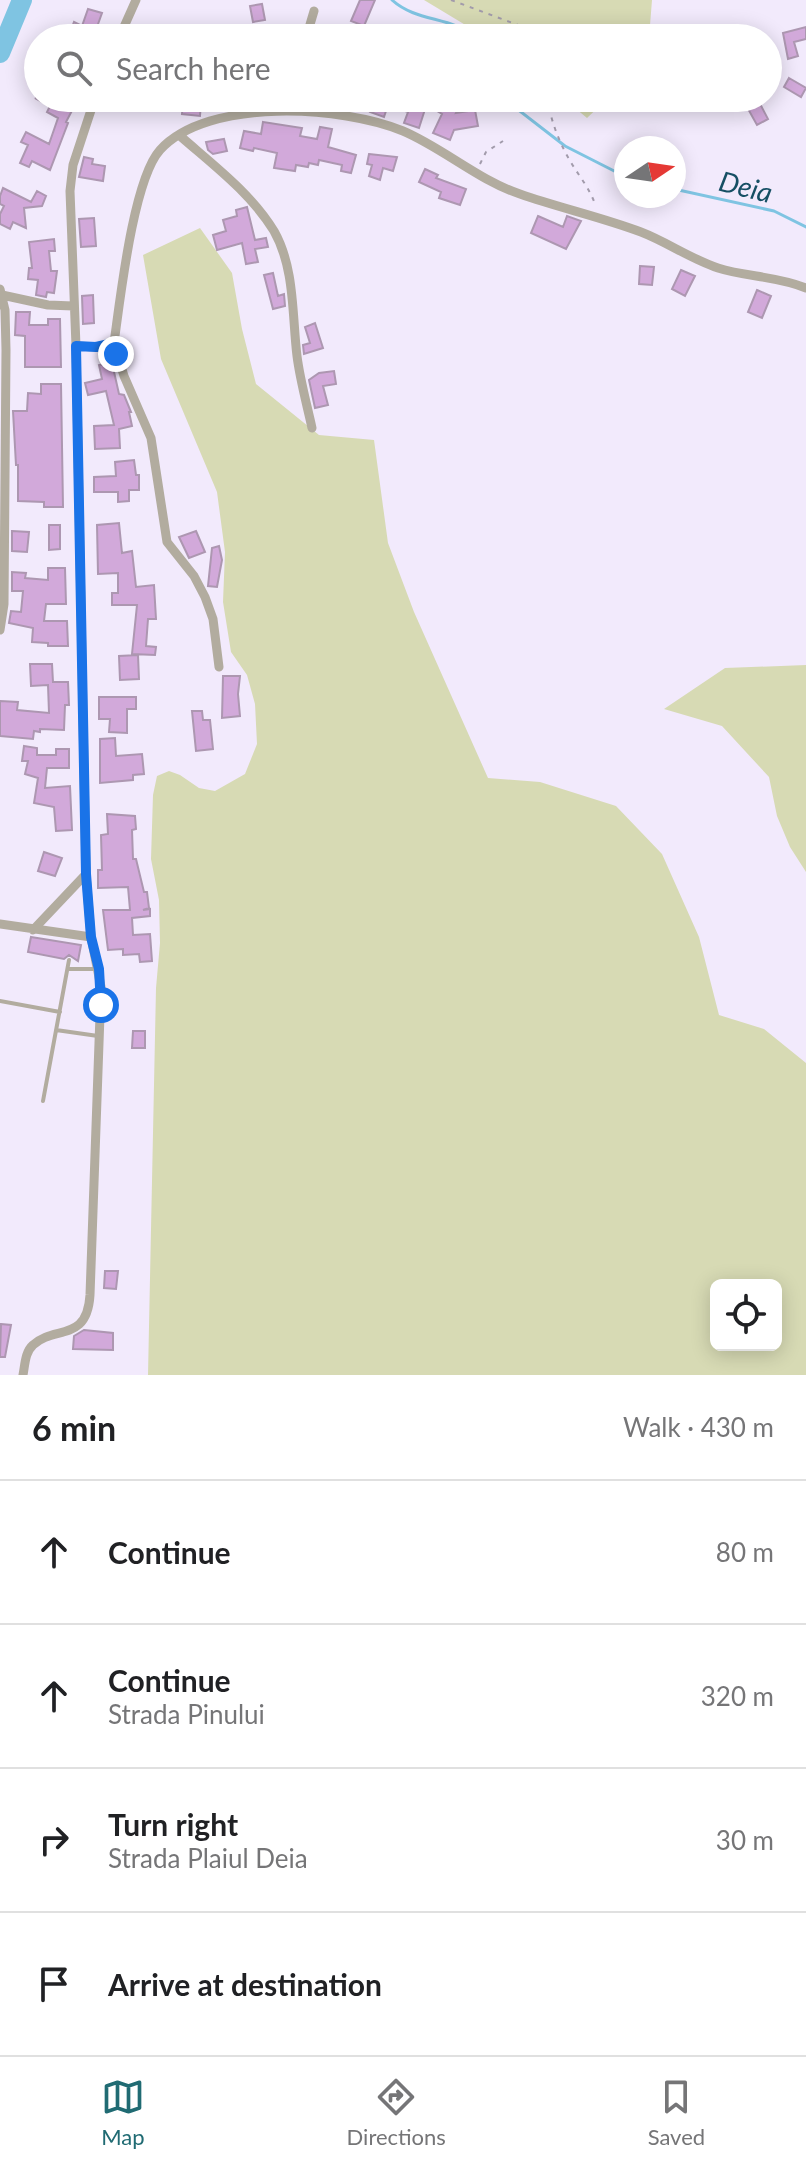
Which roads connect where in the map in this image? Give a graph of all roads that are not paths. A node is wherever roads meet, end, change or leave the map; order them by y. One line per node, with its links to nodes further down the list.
1 (136, 0): 3 (street)
2 (314, 11): 4 (street)
3 (125, 24)
4 (310, 24)
5 (90, 112): 11 (street)
6 (248, 112): 8 (street)
7 (328, 112): 9 (street)
8 (179, 135): 12 (street); 14 (street)
9 (806, 288)
10 (1, 292): 11 (street); 15 (street)
11 (73, 306): 13 (street)
12 (114, 343): 13 (street); 17 (street)
13 (76, 346): 18 (street)
14 (312, 428)
15 (2, 604): 16 (street)
16 (0, 630)
17 (219, 667)
18 (86, 874): 20 (street); 21 (street)
19 (0, 924): 20 (street)
20 (33, 930): 21 (street)
21 (91, 937): 24 (street)
22 (69, 960): 23 (lane)
23 (68, 969): 24 (lane); 26 (lane)
24 (99, 969): 28 (street)
25 (0, 1001): 26 (lane)
26 (60, 1012): 27 (lane)
27 (56, 1030): 28 (lane); 29 (lane)
28 (99, 1036): 30 (street)
29 (43, 1101)
30 (23, 1375)

